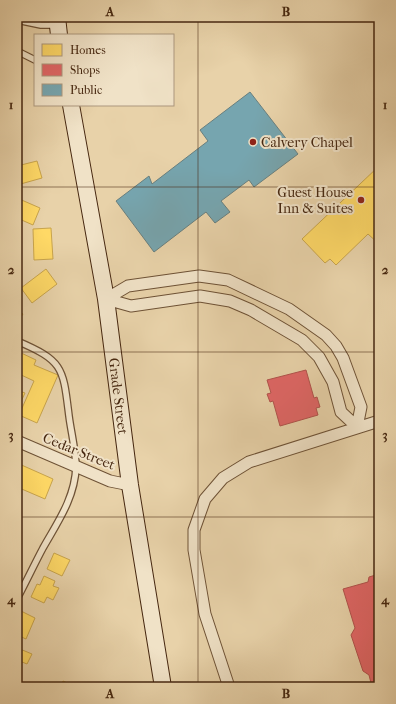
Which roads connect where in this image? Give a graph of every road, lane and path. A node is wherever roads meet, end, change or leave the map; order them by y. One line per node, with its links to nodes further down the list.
1 (17, 20): 2 (lane)
2 (58, 26)
3 (17, 51): 4 (lane)
4 (34, 60)
5 (71, 106): 6 (main road, Grade Street)
6 (106, 299): 9 (street); 9 (street); 12 (main road, Grade Street)
7 (17, 341): 11 (lane)
8 (379, 421): 9 (street)
9 (357, 427): 15 (street)
10 (17, 441): 11 (street, Cedar Street)
11 (76, 467): 12 (street, Cedar Street); 13 (lane)
12 (130, 485): 14 (main road, Grade Street)
13 (17, 599)
14 (163, 687)
15 (230, 687)

